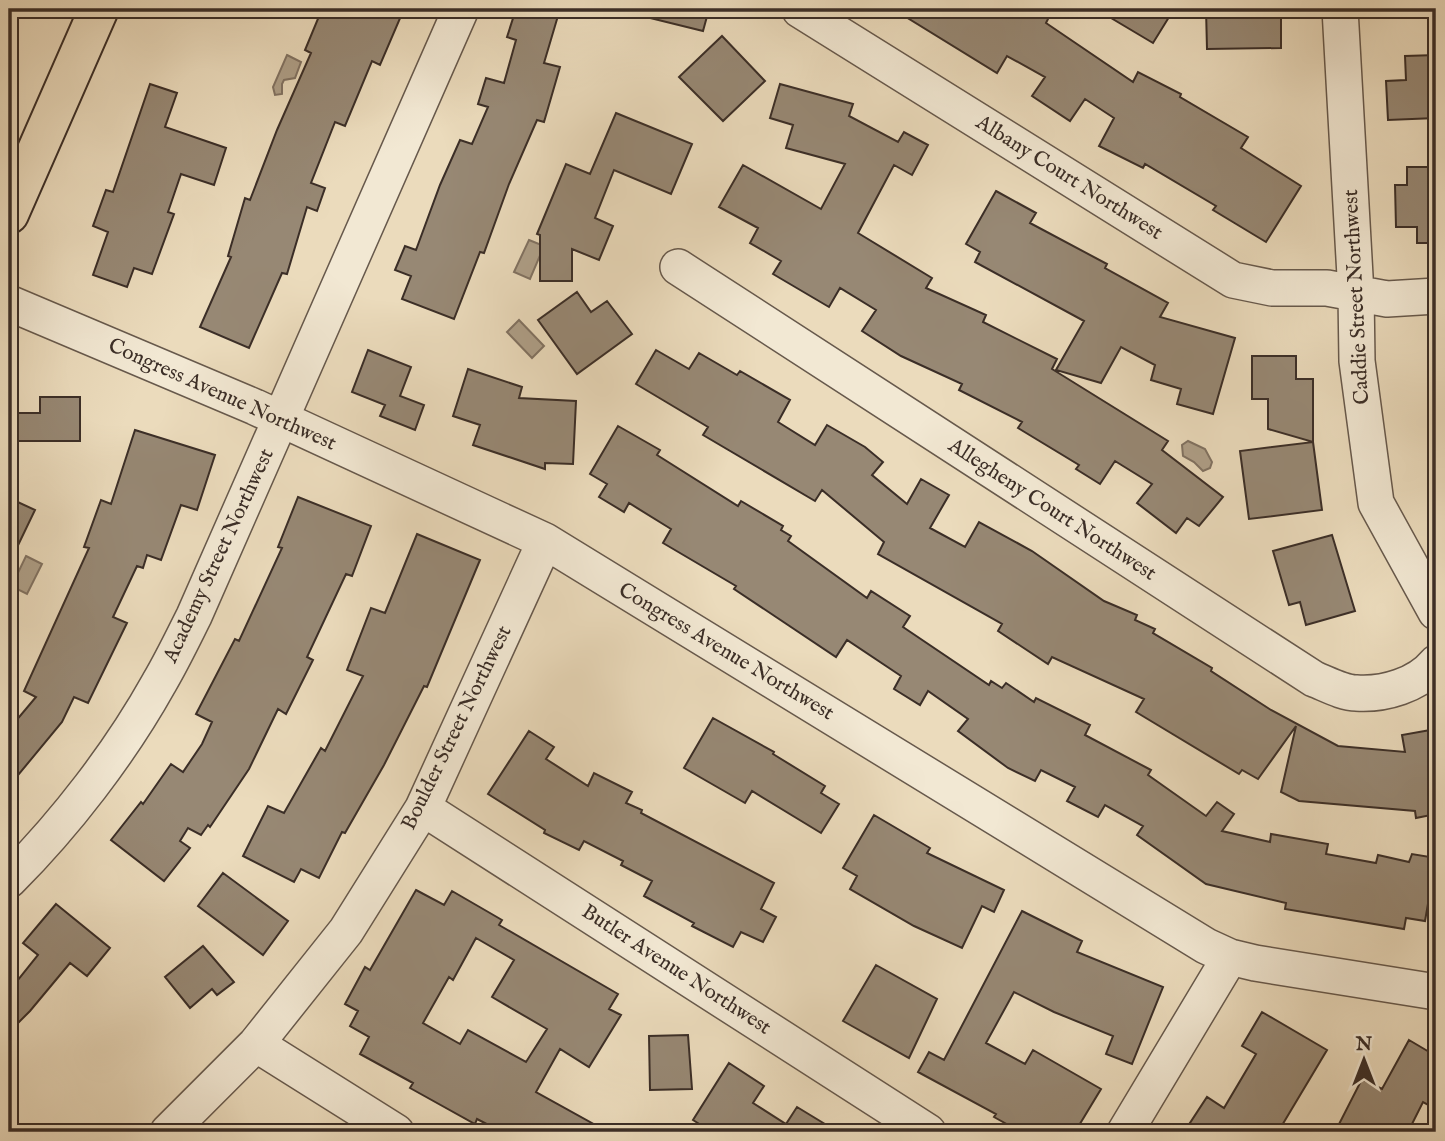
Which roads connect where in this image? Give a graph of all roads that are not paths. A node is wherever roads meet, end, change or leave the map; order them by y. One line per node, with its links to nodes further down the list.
1 (99, 9): 6 (main road)
2 (461, 9): 11 (street, Academy Street Northwest)
3 (1340, 9): 4 (street); 8 (street, Caddie Street Northwest)
4 (1350, 9)
5 (800, 10): 8 (street, Albany Court Northwest)
6 (9, 214)
7 (678, 267): 14 (street, Allegheny Court Northwest)
8 (1356, 294): 9 (street, Albany Court Northwest); 13 (street, Caddie Street Northwest)
9 (1436, 296)
10 (9, 303): 11 (street, Congress Avenue Northwest)
11 (281, 420): 12 (street, Congress Avenue Northwest); 16 (street, Academy Street Northwest)
12 (545, 541): 15 (street, Boulder Street Northwest); 17 (street, Congress Avenue Northwest)
13 (1436, 611)
14 (1436, 663)
15 (423, 808): 19 (street, Boulder Street Northwest); 22 (street, Butler Avenue Northwest)
16 (9, 880)
17 (1230, 957): 18 (street, Congress Avenue Northwest); 23 (street)
18 (1436, 992)
19 (257, 1044): 20 (street, Boulder Street Northwest); 21 (street)
20 (168, 1132)
21 (396, 1132)
22 (928, 1132)
23 (1125, 1132)

